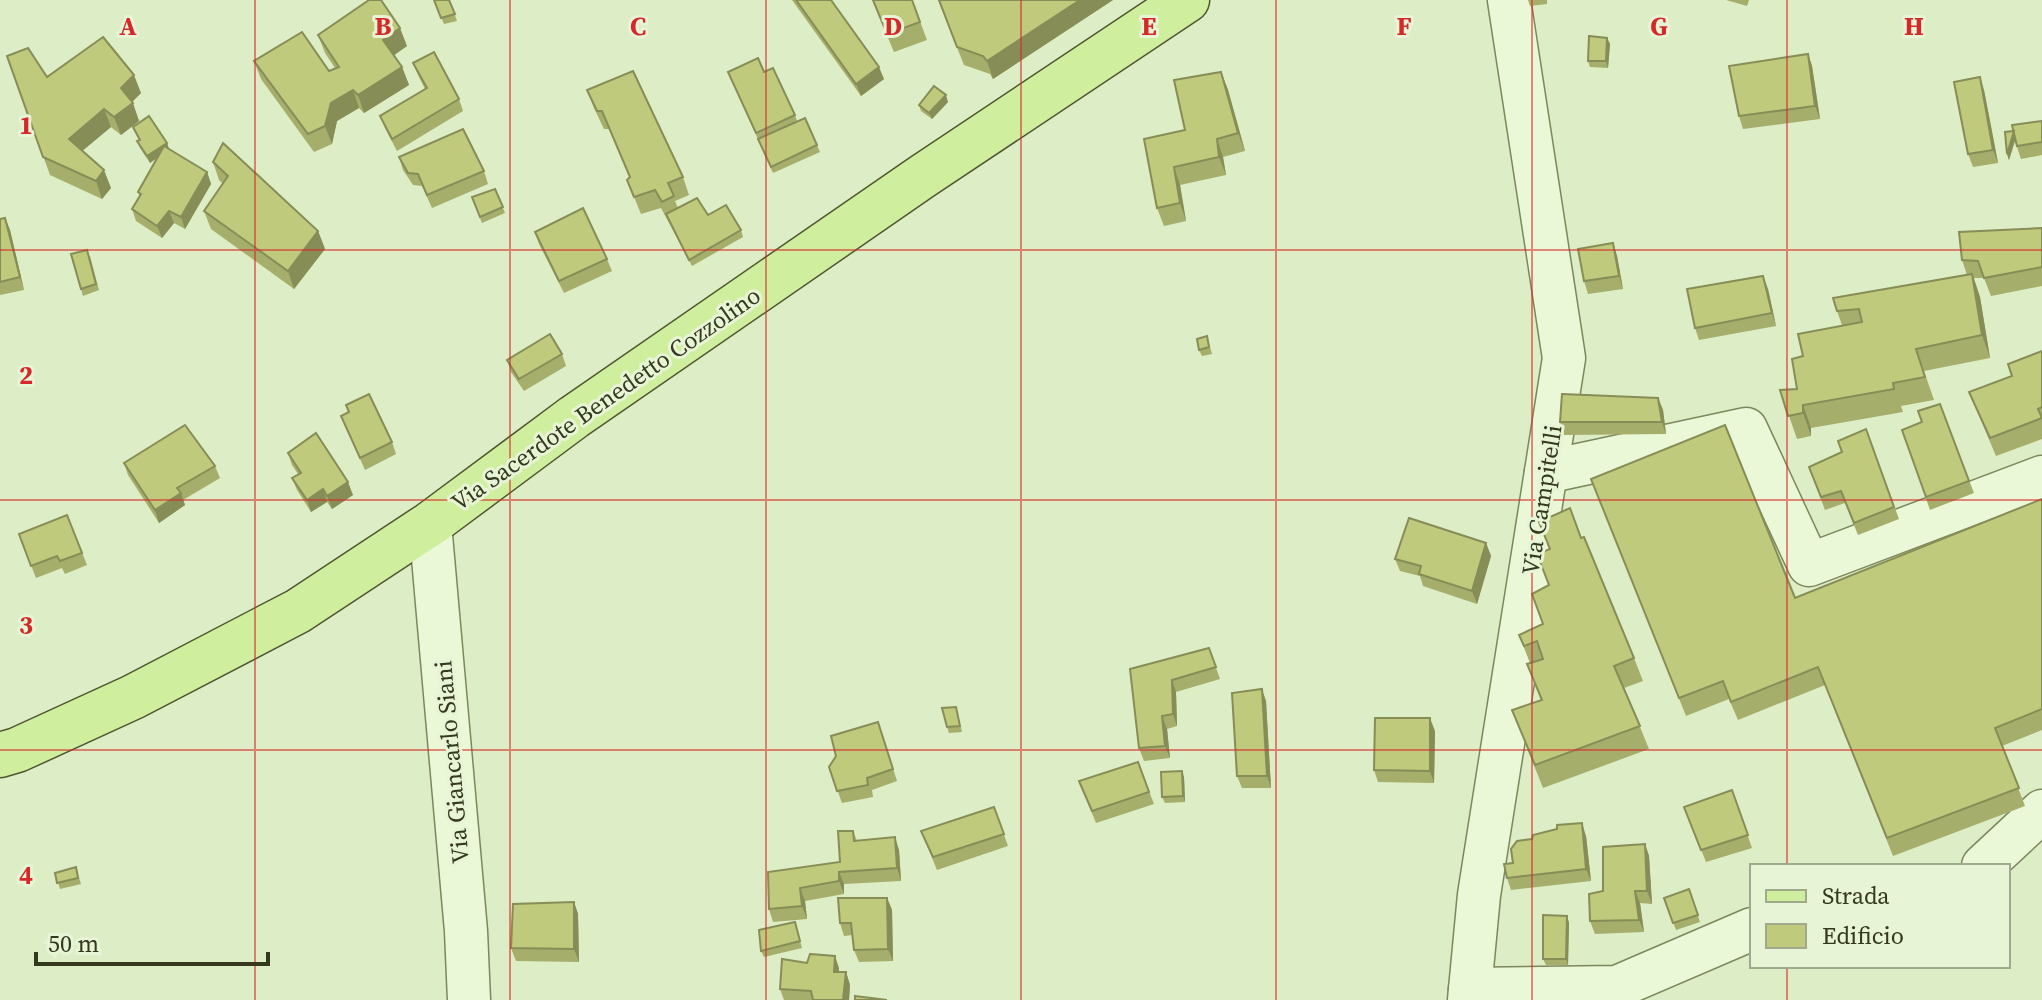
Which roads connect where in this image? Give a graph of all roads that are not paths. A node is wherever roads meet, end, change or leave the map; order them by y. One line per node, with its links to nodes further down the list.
1 (1187, 0): 5 (main road, Via Sacerdote Benedetto Cozzolino)
2 (1509, 0): 3 (street, Via Campitelli)
3 (1546, 472): 4 (street); 10 (street, Via Campitelli)
4 (2042, 477)
5 (430, 524): 6 (main road, Via Sacerdote Benedetto Cozzolino); 11 (street, Via Giancarlo Siani)
6 (0, 755)
7 (2042, 811): 8 (street)
8 (1985, 864)
9 (1750, 930): 10 (street)
10 (1470, 994)
11 (469, 1000)

